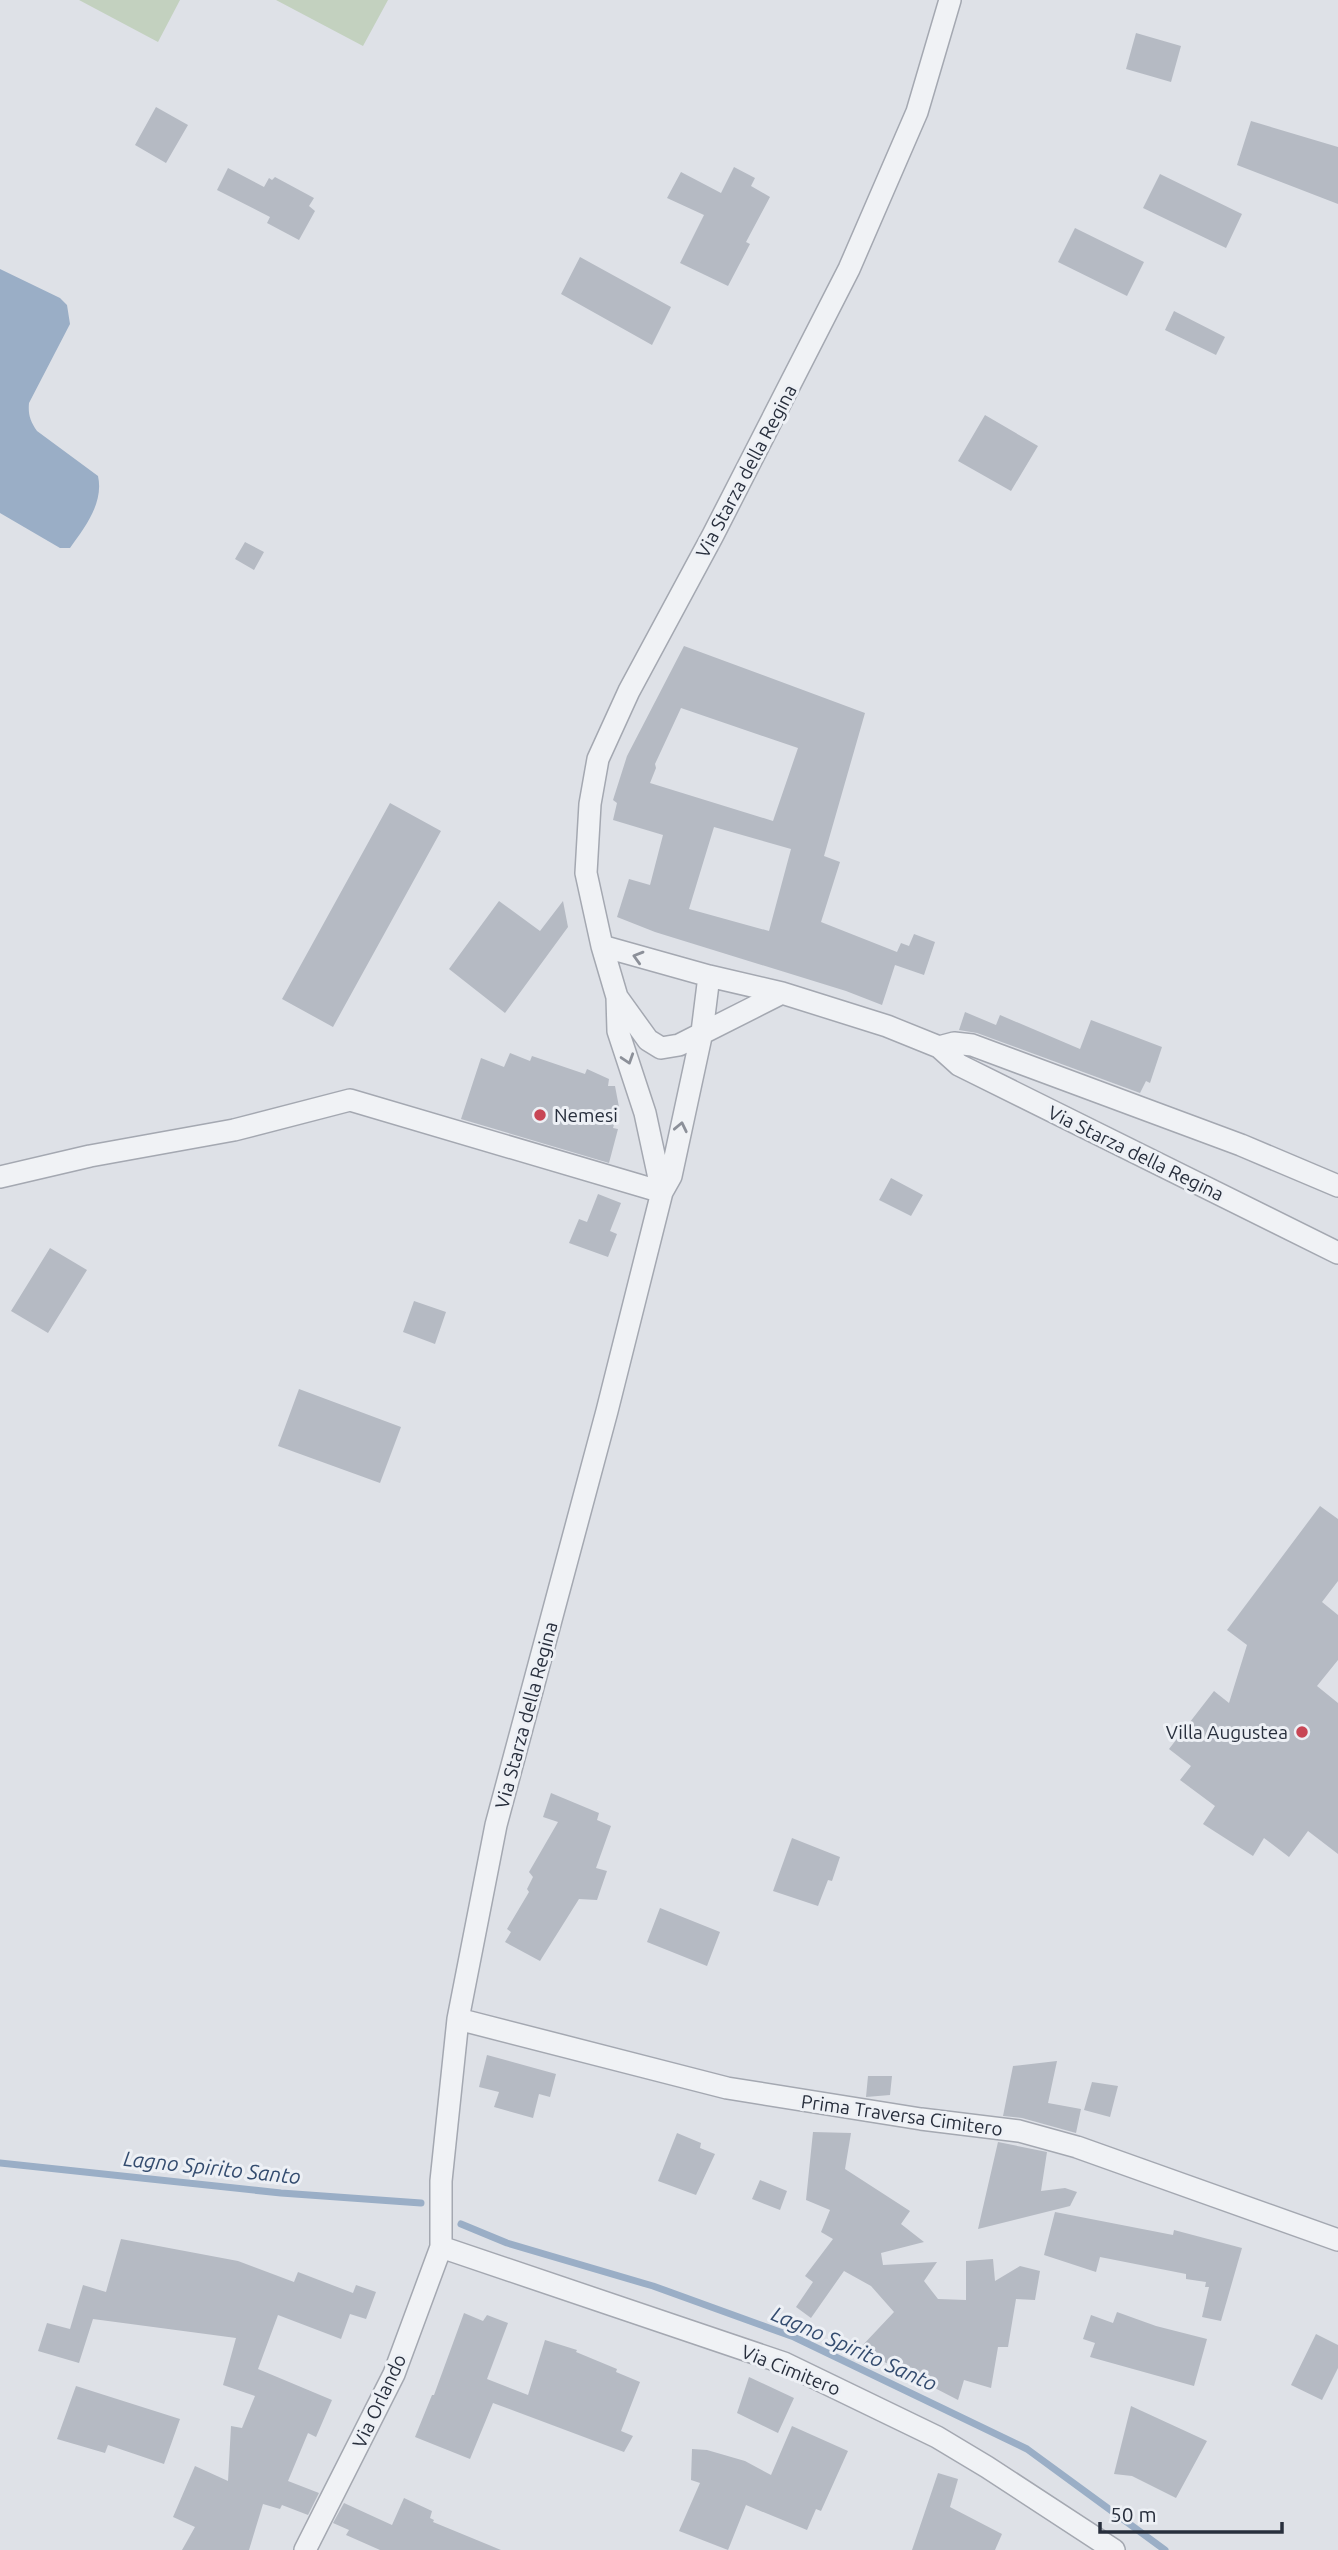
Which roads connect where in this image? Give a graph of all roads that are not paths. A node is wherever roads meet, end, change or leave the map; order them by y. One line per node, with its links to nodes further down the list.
1 (950, 0): 2 (street, Via Starza della Regina)
2 (602, 946): 3 (street, Via Starza della Regina, one-way to 2); 5 (street, Via Starza della Regina)
3 (709, 976): 4 (street, Via Starza della Regina); 6 (street, Via Starza della Regina)
4 (782, 993): 6 (street, Via Starza della Regina); 7 (street, Via Starza della Regina)
5 (617, 997): 6 (street, Via Starza della Regina); 10 (street, Via Starza della Regina, one-way to 10)
6 (702, 1032): 10 (street, Via Starza della Regina, one-way to 6)
7 (939, 1047): 9 (street, Via Starza della Regina); 11 (street, Via Starza della Regina)
8 (0, 1178): 10 (street)
9 (1338, 1186)
10 (663, 1192): 12 (street, Via Starza della Regina)
11 (1338, 1253)
12 (458, 2019): 13 (street, Prima Traversa Cimitero); 14 (street, Via Starza della Regina)
13 (1338, 2240)
14 (441, 2247): 15 (street, Via Orlando); 16 (street, Via Cimitero)
15 (305, 2550)
16 (1114, 2550)

